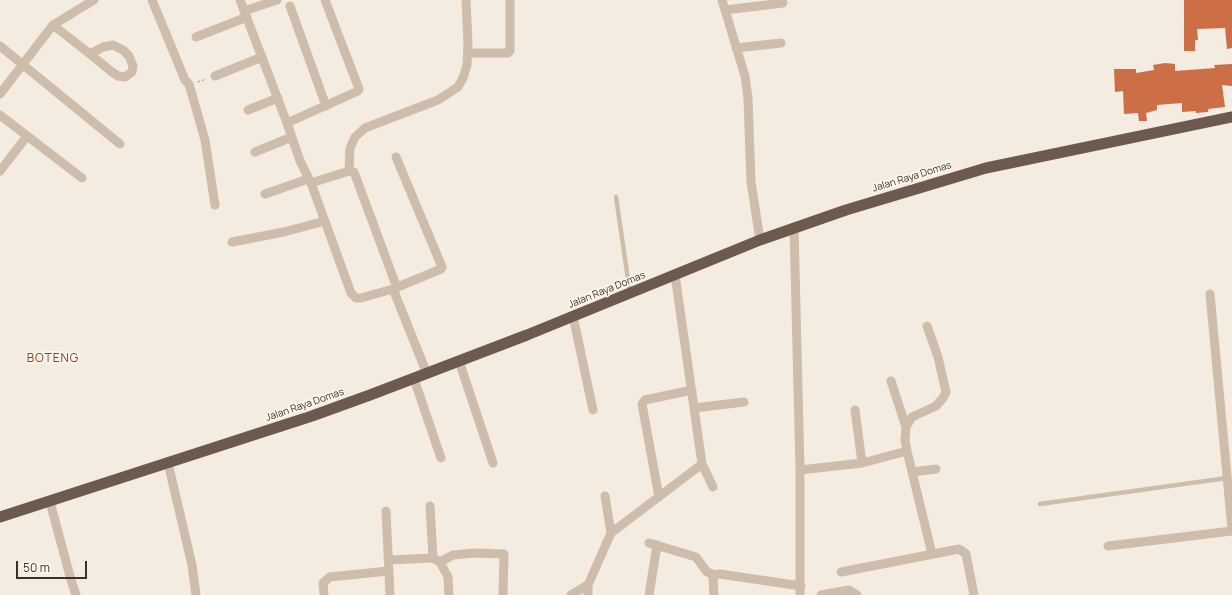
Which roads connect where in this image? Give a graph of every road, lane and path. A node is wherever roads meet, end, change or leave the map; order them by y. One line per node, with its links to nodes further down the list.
1 (94, 0): 13 (street)
2 (152, 0): 23 (street)
3 (240, 0): 12 (street)
4 (277, 0): 12 (street)
5 (325, 0): 26 (street)
6 (466, 0): 18 (street)
7 (510, 0): 18 (street)
8 (722, 0): 11 (street)
9 (783, 3): 11 (street)
10 (290, 6): 26 (street)
11 (725, 10): 17 (street)
12 (245, 14): 14 (street); 20 (street)
13 (53, 25): 19 (street); 21 (street)
14 (196, 37)
15 (781, 43): 17 (street)
16 (0, 46): 21 (street)
17 (736, 48): 45 (street)
18 (468, 52): 37 (street)
19 (90, 54): 19 (street)
20 (262, 57): 22 (street); 25 (street)
21 (24, 64): 24 (street); 33 (street)
22 (215, 76): 23 (path)
23 (189, 84): 42 (street)
24 (0, 94)
25 (278, 98): 27 (street); 30 (street)
26 (326, 106): 30 (street)
27 (248, 110)
28 (0, 115): 31 (street)
29 (1232, 117): 44 (highway, Jalan Raya Domas)
30 (287, 123): 32 (street)
31 (27, 136): 36 (street); 38 (street)
32 (292, 137): 34 (street); 39 (street)
33 (120, 144)
34 (255, 152)
35 (396, 157): 48 (street)
36 (0, 171)
37 (349, 171): 39 (street); 48 (street)
38 (82, 178)
39 (309, 181): 40 (street); 43 (street)
40 (265, 194)
41 (616, 197): 49 (lane)
42 (215, 205)
43 (325, 221): 46 (street); 48 (street)
44 (794, 227): 45 (highway, Jalan Raya Domas); 70 (street)
45 (760, 240): 47 (highway, Jalan Raya Domas)
46 (232, 242)
47 (675, 275): 49 (highway, Jalan Raya Domas); 57 (street)
48 (395, 289): 54 (street)
49 (630, 293): 51 (highway, Jalan Raya Domas)
50 (1210, 294): 72 (street)
51 (573, 316): 53 (highway, Jalan Raya Domas); 60 (street)
52 (927, 326): 62 (street)
53 (459, 362): 54 (highway, Jalan Raya Domas); 66 (street)
54 (427, 374): 55 (highway, Jalan Raya Domas)
55 (414, 379): 64 (street); 65 (highway, Jalan Raya Domas)
56 (891, 381): 62 (street)
57 (692, 390): 59 (street); 75 (street)
58 (744, 402): 59 (street)
59 (694, 408): 68 (street)
60 (593, 410)
61 (855, 410): 67 (street)
62 (906, 427): 63 (street)
63 (907, 451): 67 (street); 71 (street)
64 (441, 458)
65 (168, 463): 76 (highway, Jalan Raya Domas); 93 (street)
66 (493, 463)
67 (862, 463): 70 (street)
68 (702, 464): 73 (street); 75 (street)
69 (936, 468): 71 (street)
70 (800, 470): 91 (street)
71 (912, 472): 84 (street)
72 (1227, 478): 77 (lane); 81 (street)
73 (713, 487)
74 (605, 496): 82 (street)
75 (659, 497): 82 (street)
76 (50, 502): 80 (highway, Jalan Raya Domas); 92 (street)
77 (1040, 504)
78 (430, 506): 86 (street)
79 (386, 511): 85 (street)
80 (0, 517)
81 (1232, 530): 83 (street)
82 (611, 533): 90 (street)
83 (1108, 546)
84 (932, 554): 88 (street); 103 (street)
85 (389, 560): 86 (street); 87 (street)
86 (437, 560): 96 (street); 97 (street)
87 (388, 571): 94 (street); 95 (street)
88 (841, 572)
89 (715, 575): 91 (street); 99 (street); 100 (street)
90 (588, 590): 98 (street)
91 (801, 590)
92 (76, 595)
93 (196, 595)
94 (324, 595)
95 (390, 595)
96 (449, 595)
97 (503, 595)
98 (571, 595)
99 (648, 595)
100 (714, 595)
101 (821, 595): 102 (street)
102 (857, 595)
103 (974, 595)

